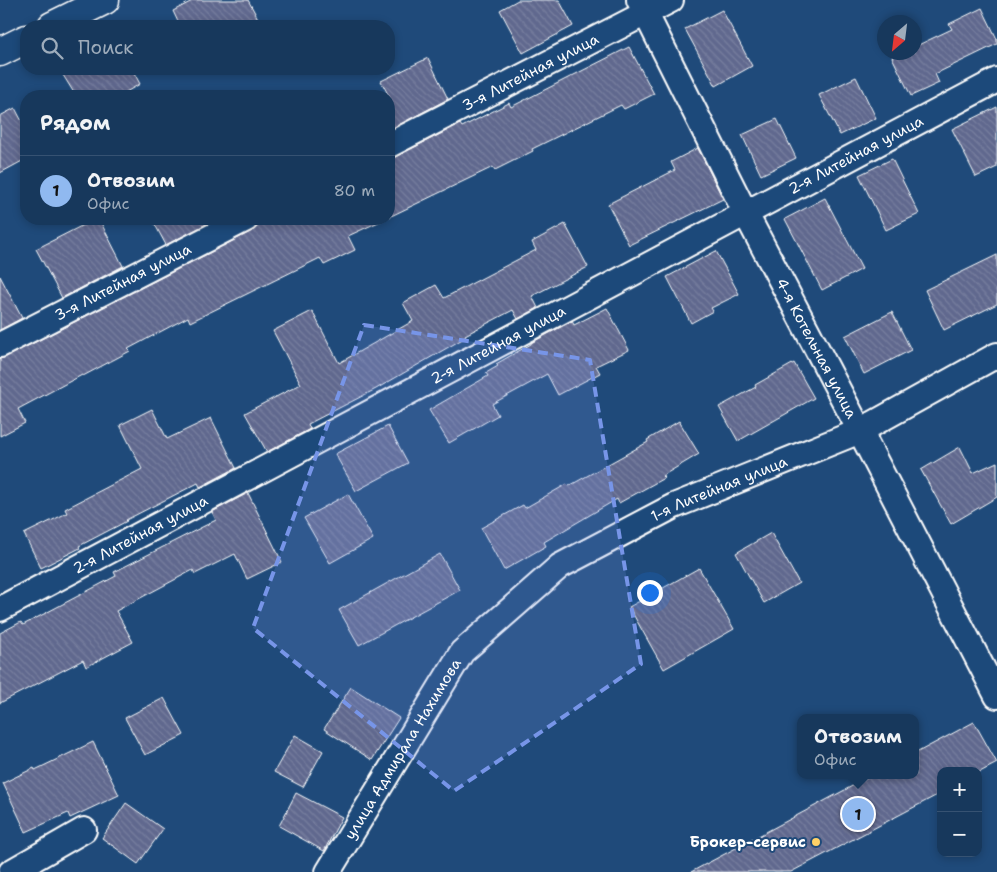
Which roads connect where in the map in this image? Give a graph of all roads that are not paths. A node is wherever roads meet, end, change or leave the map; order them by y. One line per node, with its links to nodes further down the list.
1 (105, 0): 4 (street)
2 (671, 0): 3 (street, 3-я Литейная улица)
3 (642, 6): 8 (street, 3-я Литейная улица); 9 (street, 4-я Котельная улица)
4 (64, 20)
5 (20, 42): 6 (street)
6 (0, 52)
7 (997, 80): 9 (street, 2-я Литейная улица)
8 (395, 142)
9 (746, 214): 13 (street, 4-я Котельная улица); 14 (street, 2-я Литейная улица)
10 (234, 225): 11 (street, 3-я Литейная улица)
11 (0, 345)
12 (997, 355): 13 (street, 1-я Литейная улица)
13 (860, 431): 15 (street, 1-я Литейная улица); 16 (street, 4-я Котельная улица)
14 (0, 609)
15 (462, 652): 19 (street, улица Адмирала Нахимова)
16 (997, 696)
17 (84, 830): 18 (street)
18 (10, 872)
19 (328, 872)

